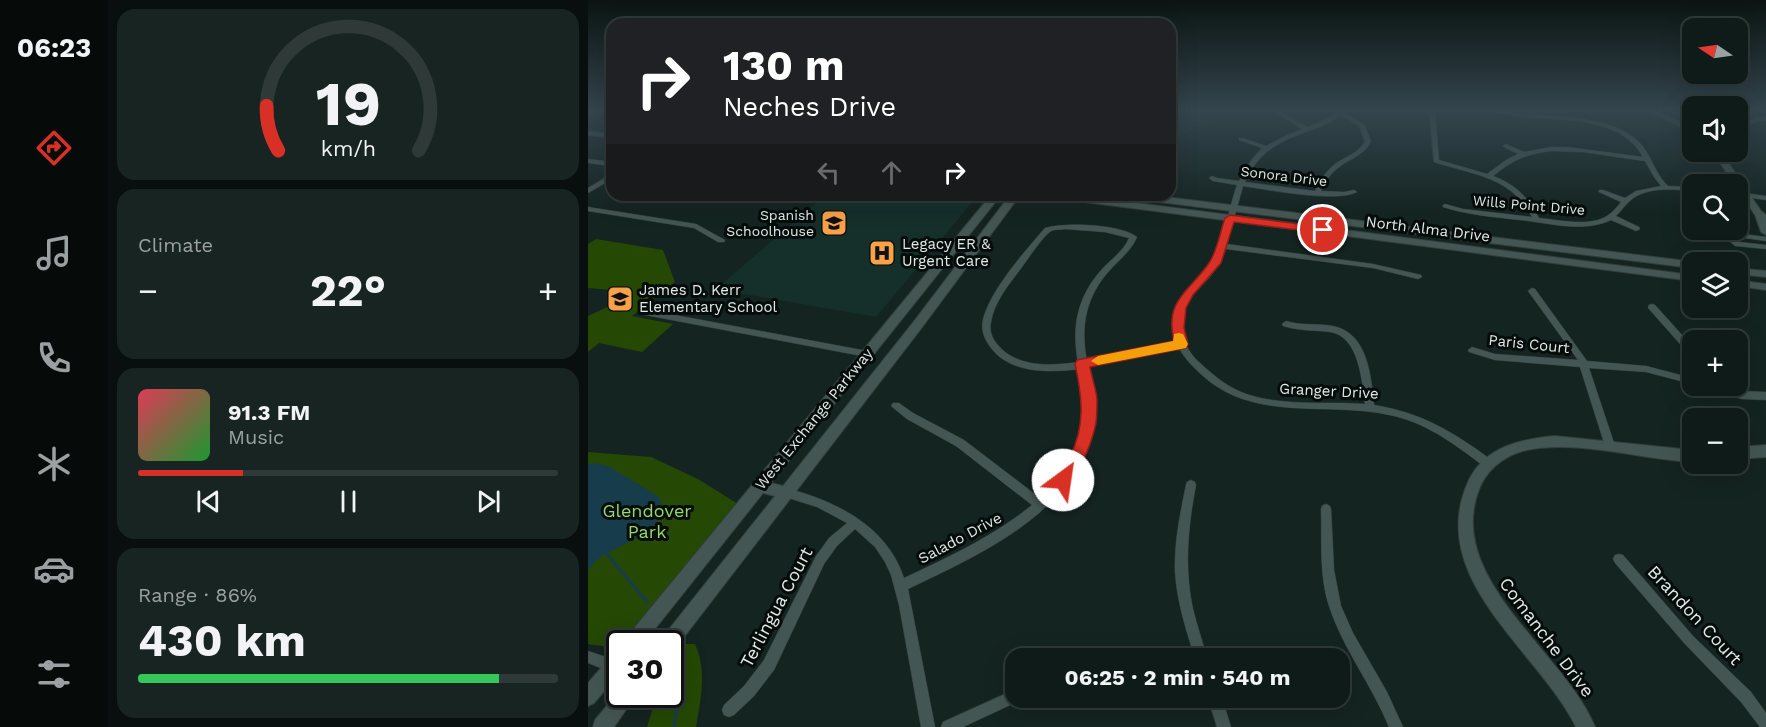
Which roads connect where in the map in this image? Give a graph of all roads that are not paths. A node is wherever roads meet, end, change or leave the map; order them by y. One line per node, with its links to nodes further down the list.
1 (1254, 144): 7 (street)
2 (1275, 144): 7 (street)
3 (1366, 144): 20 (street)
4 (1434, 144): 12 (street)
5 (1636, 144): 9 (street)
6 (1506, 146): 8 (street)
7 (1267, 148): 15 (street)
8 (1523, 154): 9 (street); 12 (street)
9 (1647, 159): 16 (street)
10 (588, 161): 11 (street)
11 (606, 163)
12 (1489, 176): 35 (street)
13 (1212, 178): 15 (street, Sonora Drive)
14 (606, 180): 18 (street)
15 (1241, 183): 20 (street, Sonora Drive); 32 (street)
16 (1667, 188): 17 (street); 28 (street)
17 (1682, 189)
18 (588, 190)
19 (1601, 191): 28 (street, Wills Point Drive)
20 (1317, 192): 21 (street, Sonora Drive)
21 (1354, 192)
22 (1748, 196): 23 (street)
23 (1766, 198)
24 (991, 201): 47 (main road, West Exchange Parkway)
25 (1010, 201): 54 (main road, West Exchange Parkway)
26 (1106, 201): 32 (main road, North Alma Drive)
27 (1162, 201): 32 (main road, North Alma Drive)
28 (1626, 201): 34 (street)
29 (1748, 201): 33 (main road)
30 (1445, 206): 35 (street, Wills Point Drive)
31 (588, 209): 39 (street)
32 (1231, 213): 40 (street); 42 (main road, North Alma Drive); 46 (main road, North Alma Drive)
33 (1762, 216): 37 (main road)
34 (1611, 217): 35 (street, Wills Point Drive); 36 (street)
35 (1537, 220)
36 (1636, 229)
37 (1766, 232)
38 (1766, 239): 41 (street)
39 (721, 240)
40 (1222, 246): 45 (street); 56 (street)
41 (1766, 247)
42 (1682, 264)
43 (1748, 272): 44 (main road)
44 (1766, 274)
45 (1418, 277)
46 (1682, 277)
47 (927, 281): 54 (main road); 58 (main road, West Exchange Parkway)
48 (1748, 285): 49 (main road)
49 (1766, 287)
50 (1532, 291): 60 (street)
51 (1652, 308): 55 (street)
52 (644, 312): 58 (street)
53 (1286, 324): 65 (street)
54 (909, 335): 73 (main road, West Exchange Parkway)
55 (1682, 341)
56 (1181, 344): 59 (street); 65 (street, Granger Drive)
57 (1472, 350): 60 (street, Paris Court)
58 (867, 354): 72 (main road, West Exchange Parkway)
59 (1082, 364): 59 (street, Salado Drive); 74 (street, Salado Drive)
60 (1584, 364): 61 (street, Paris Court); 66 (street)
61 (1682, 378)
62 (1748, 395): 63 (street)
63 (1766, 396)
64 (896, 406): 74 (street)
65 (1371, 408): 70 (street, Granger Drive)
66 (1610, 447): 69 (main road, Comanche Drive); 70 (main road, Comanche Drive)
67 (1766, 451): 68 (main road)
68 (1748, 452)
69 (1682, 455)
70 (1489, 464): 96 (main road, Comanche Drive)
71 (1191, 485): 81 (street)
72 (760, 486): 73 (main road); 79 (main road, West Exchange Parkway)
73 (786, 493): 76 (street); 80 (main road, West Exchange Parkway)
74 (1041, 505): 78 (street, Salado Drive)
75 (1326, 509): 95 (street)
76 (855, 522): 78 (street); 89 (street, Terlingua Court)
77 (1619, 559): 90 (street, Brandon Court)
78 (901, 586): 92 (street)
79 (643, 630)
80 (679, 630)
81 (1199, 648)
82 (588, 657): 83 (street)
83 (606, 660)
84 (606, 674): 85 (main road)
85 (588, 697)
86 (1005, 700): 93 (street)
87 (617, 708): 91 (main road)
88 (1218, 708): 94 (street)
89 (729, 710)
90 (1766, 724)
91 (602, 727)
92 (928, 727)
93 (948, 727)
94 (1224, 727)
95 (1396, 727)
96 (1587, 727)

